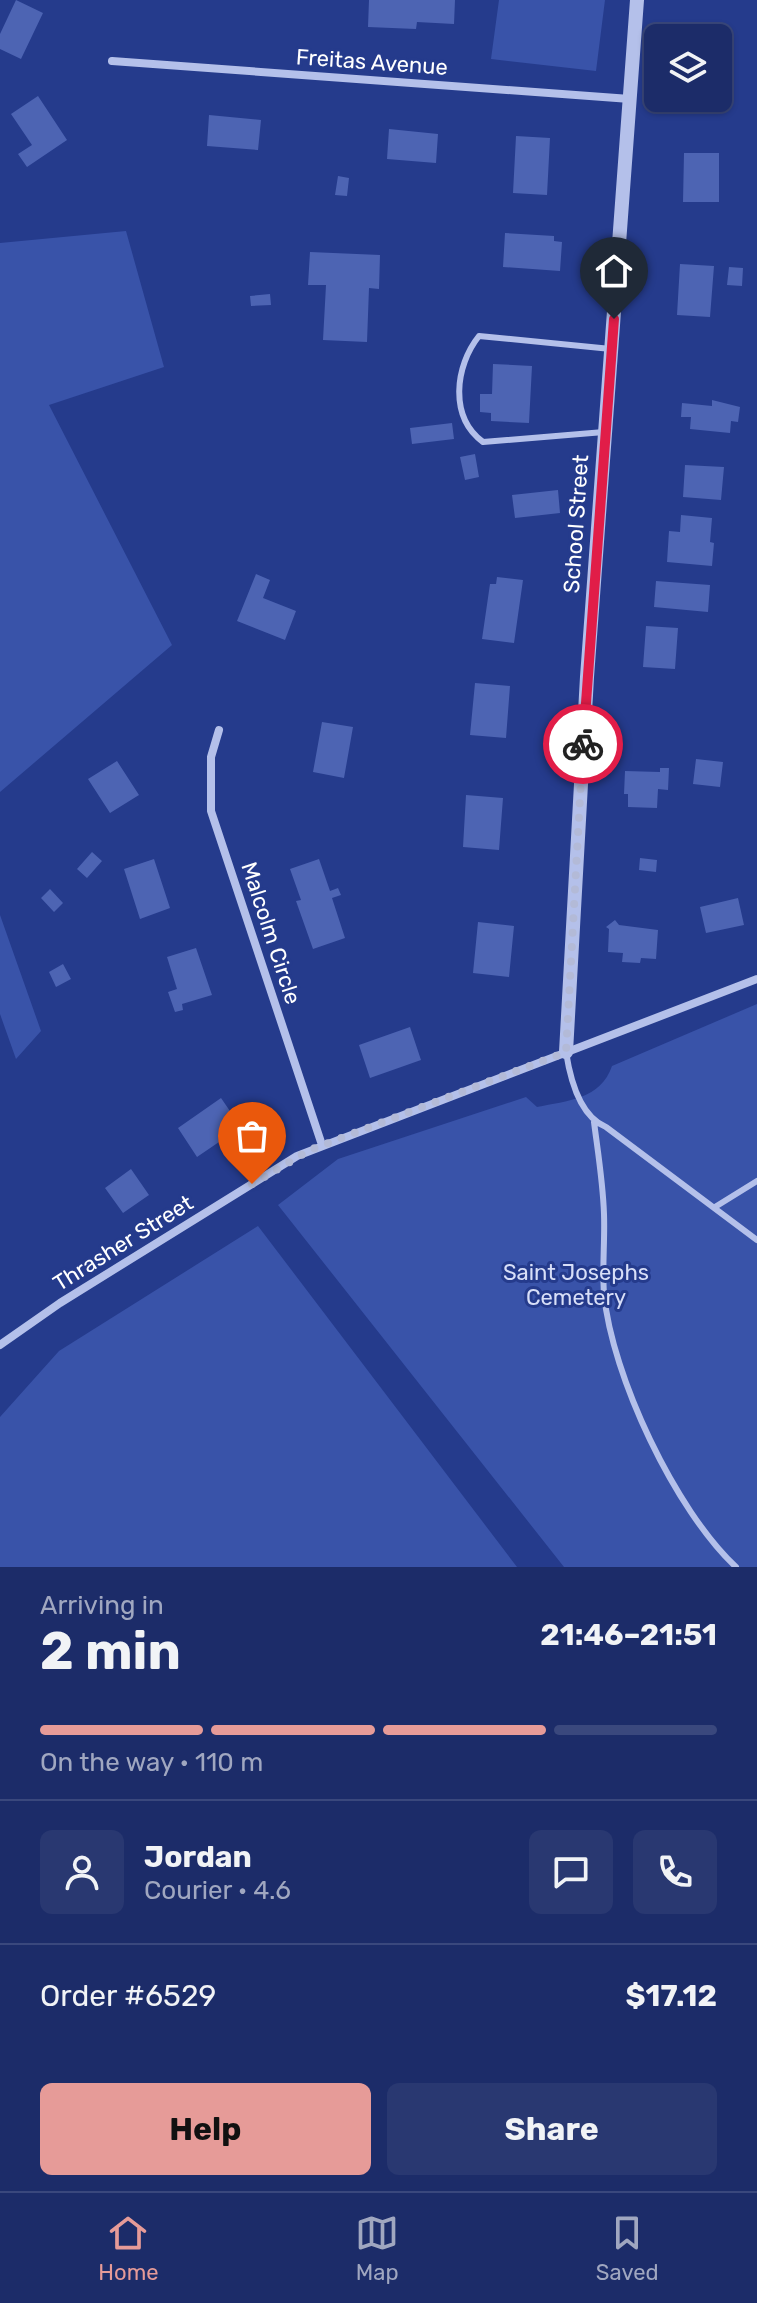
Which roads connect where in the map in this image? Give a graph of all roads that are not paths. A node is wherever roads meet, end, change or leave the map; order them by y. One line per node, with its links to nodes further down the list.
1 (637, 0): 3 (street, School Street)
2 (112, 61): 3 (street, Freitas Avenue)
3 (630, 99): 4 (street, School Street)
4 (611, 349): 5 (street, School Street); 5 (lane)
5 (605, 432): 8 (street, School Street)
6 (219, 730): 10 (street, Malcolm Circle)
7 (757, 979): 8 (street, Thrasher Street)
8 (566, 1052): 9 (lane); 10 (street, Thrasher Street)
9 (594, 1122): 12 (lane); 15 (lane)
10 (322, 1145): 14 (street, Thrasher Street)
11 (757, 1181): 12 (lane)
12 (715, 1207): 13 (lane)
13 (757, 1240)
14 (0, 1345)
15 (736, 1567)

